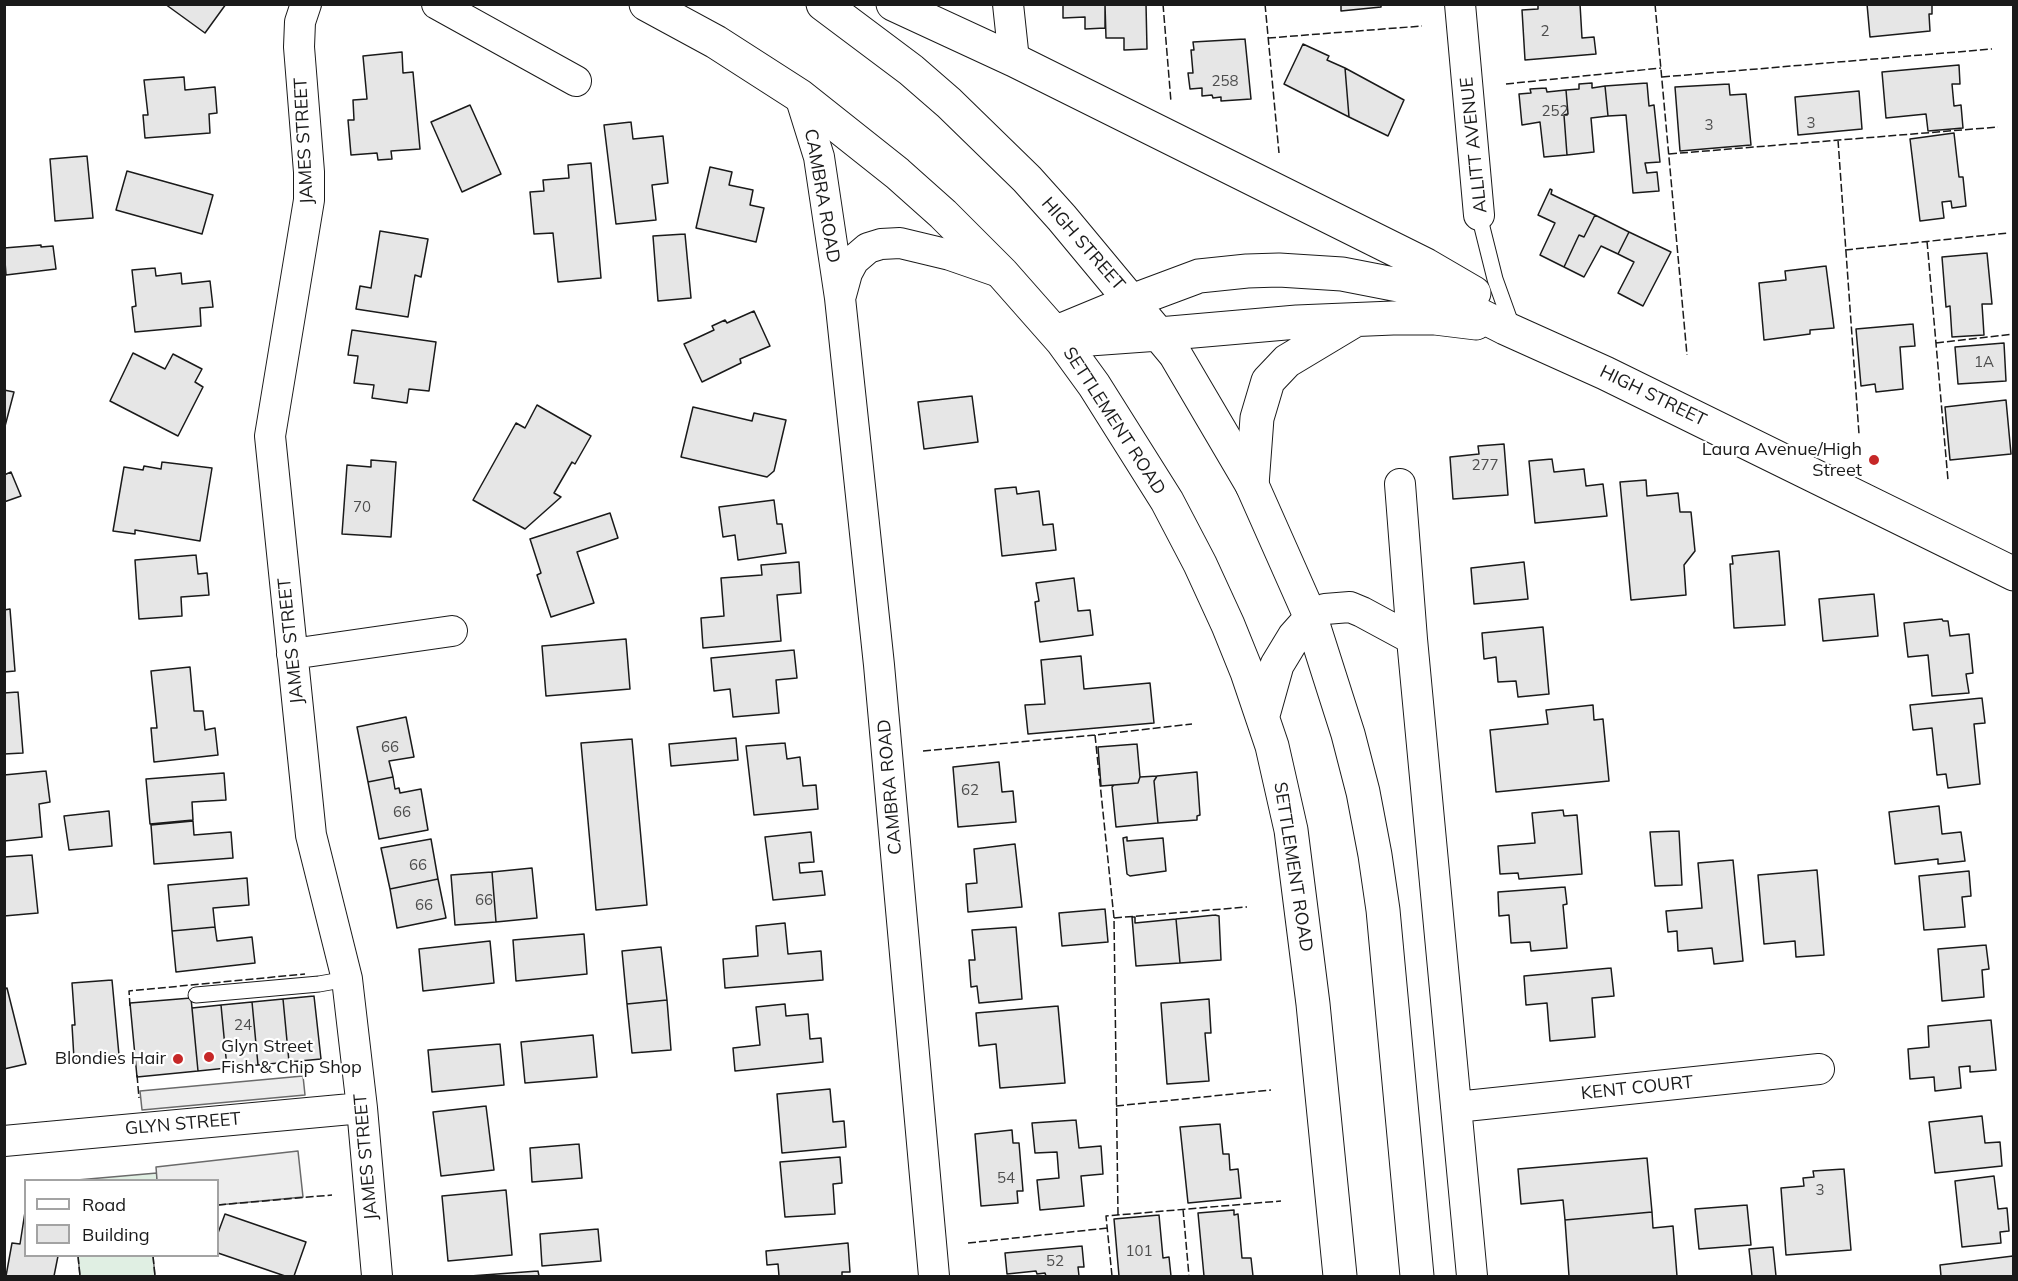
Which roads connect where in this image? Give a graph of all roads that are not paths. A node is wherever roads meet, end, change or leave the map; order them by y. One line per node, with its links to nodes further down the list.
1 (306, 4): 25 (street, JAMES STREET)
2 (438, 4): 9 (street)
3 (646, 4): 10 (main road)
4 (823, 4): 14 (main road, HIGH STREET)
5 (893, 4): 8 (main road, HIGH STREET)
6 (1008, 4): 8 (street)
7 (1460, 4): 11 (street, ALLITT AVENUE)
8 (1014, 60): 16 (main road, HIGH STREET)
9 (576, 81)
10 (800, 96): 12 (main road); 13 (street, CAMBRA ROAD)
11 (1479, 215): 16 (lane, ALLITT AVENUE)
12 (1002, 273): 13 (street, CAMBRA ROAD); 18 (main road)
13 (840, 298): 34 (street, CAMBRA ROAD)
14 (1132, 301): 16 (main road, HIGH STREET); 17 (main road); 18 (main road)
15 (1356, 320): 16 (main road, HIGH STREET); 17 (main road, HIGH STREET); 20 (main road)
16 (1507, 323): 21 (main road, HIGH STREET)
17 (1159, 334): 18 (main road, HIGH STREET); 20 (main road)
18 (1059, 337): 26 (main road, SETTLEMENT ROAD)
19 (1400, 484): 24 (street)
20 (1252, 485): 22 (main road)
21 (2013, 574)
22 (1311, 618): 24 (street); 26 (main road); 36 (main road)
23 (452, 631): 25 (street)
24 (1412, 639): 30 (street)
25 (292, 654): 27 (street, JAMES STREET)
26 (1263, 715): 35 (main road, SETTLEMENT ROAD)
27 (347, 979): 28 (lane); 31 (street, JAMES STREET)
28 (196, 995)
29 (1819, 1069): 30 (street, KENT COURT)
30 (1456, 1107): 37 (street)
31 (362, 1108): 32 (street, GLYN STREET); 33 (street, JAMES STREET)
32 (4, 1141)
33 (377, 1276)
34 (934, 1276)
35 (1340, 1276)
36 (1417, 1276)
37 (1472, 1276)

